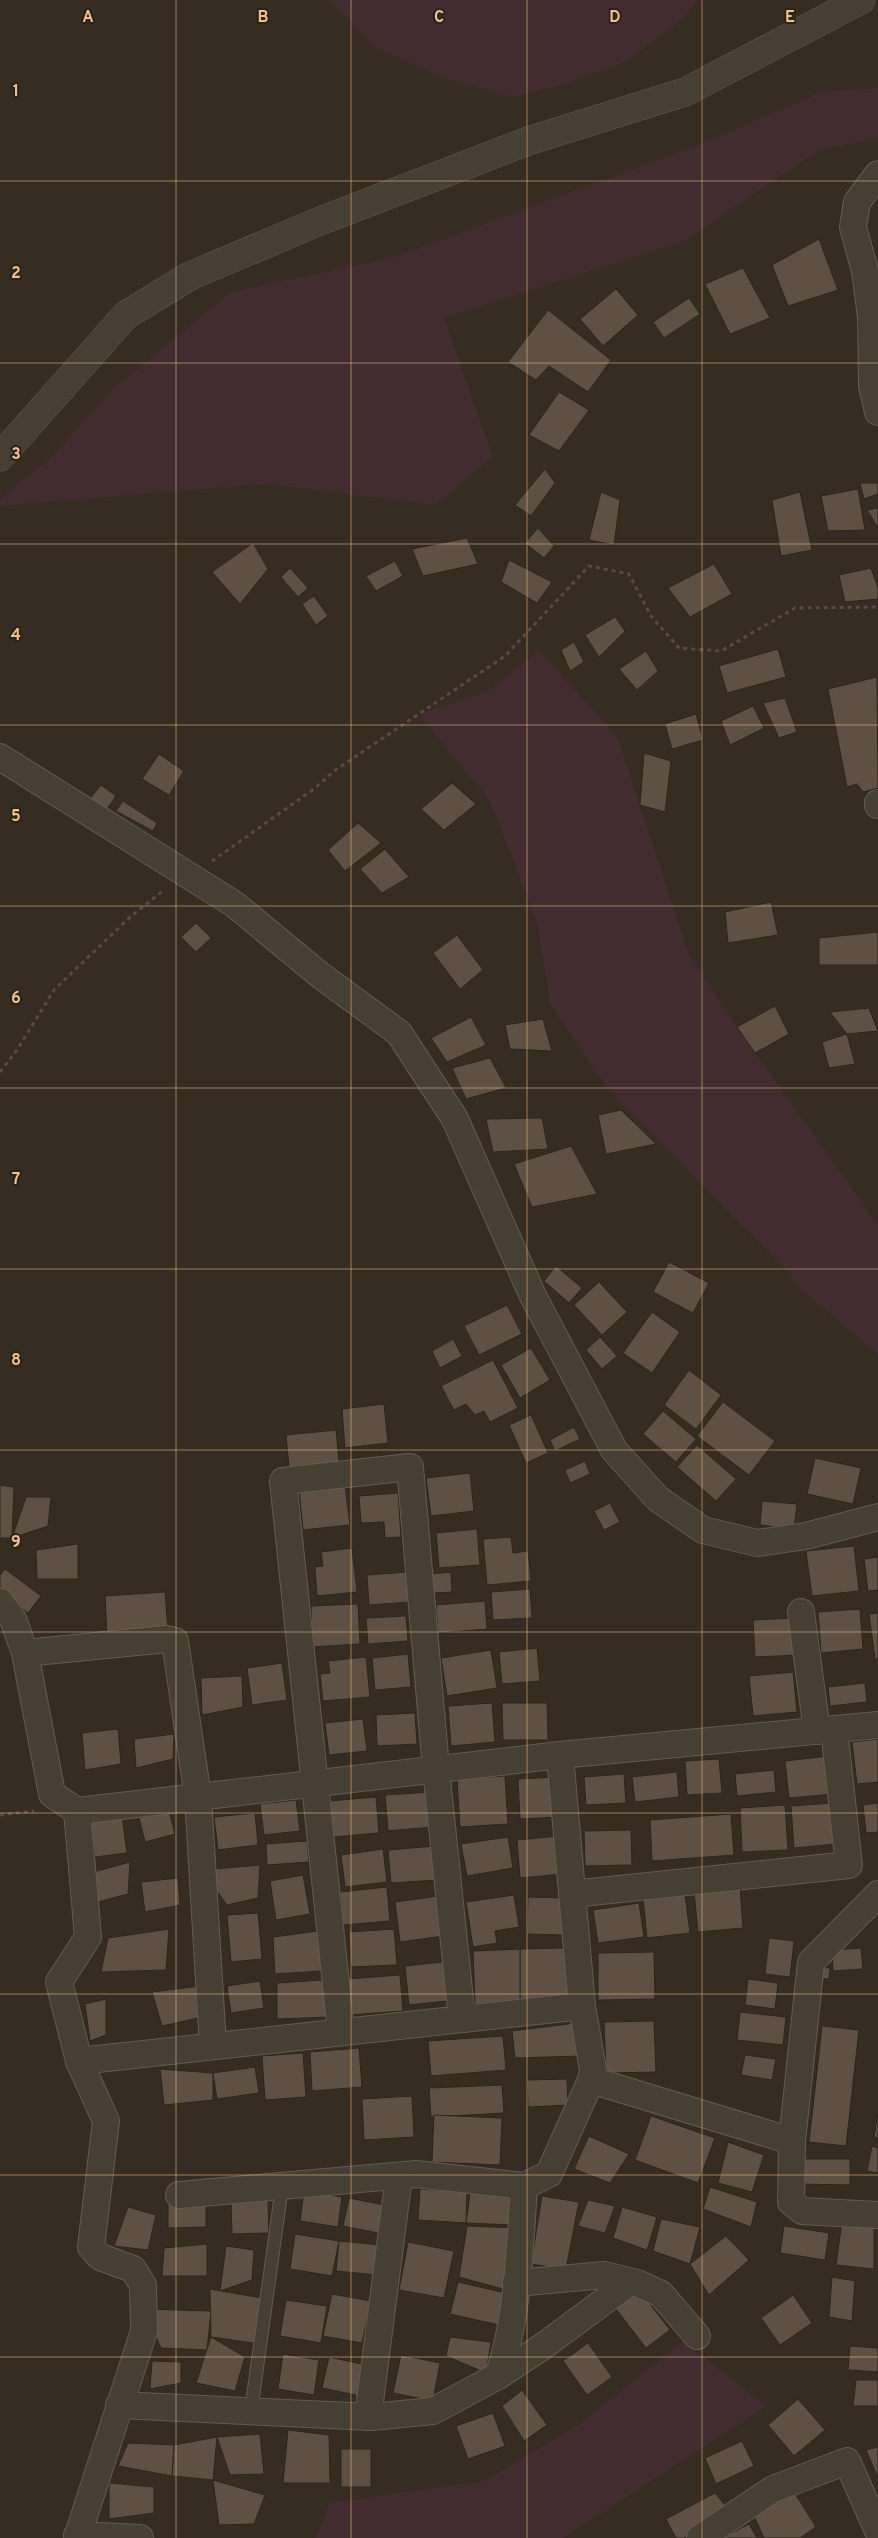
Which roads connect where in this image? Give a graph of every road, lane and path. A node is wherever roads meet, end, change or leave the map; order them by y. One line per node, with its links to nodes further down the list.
1 (861, 0): 4 (street)
2 (878, 174): 3 (street)
3 (878, 412)
4 (0, 457)
5 (878, 607): 7 (path)
6 (0, 758): 7 (street)
7 (188, 875): 8 (path); 9 (street)
8 (0, 1072)
9 (878, 1518)
10 (0, 1602): 12 (street)
11 (802, 1612): 14 (street)
12 (25, 1653): 18 (street); 19 (street)
13 (878, 1725): 14 (street)
14 (825, 1730): 15 (street); 20 (street)
15 (560, 1755): 16 (street); 20 (street)
16 (436, 1769): 17 (street); 17 (street); 23 (street)
17 (315, 1783): 18 (street); 24 (street)
18 (198, 1797): 19 (street); 25 (street)
19 (77, 1811): 26 (street)
20 (572, 1894): 22 (street)
21 (878, 1894): 28 (street)
22 (582, 2006): 23 (street); 27 (street)
23 (462, 2019): 24 (street)
24 (341, 2032): 25 (street)
25 (213, 2046): 26 (street)
26 (80, 2061): 38 (street)
27 (591, 2080): 28 (street); 30 (street)
28 (792, 2140): 33 (street)
29 (399, 2176): 30 (street); 31 (street); 40 (street)
30 (524, 2186): 35 (street)
31 (282, 2187): 32 (street); 39 (lane)
32 (179, 2195)
33 (878, 2215)
34 (630, 2282): 35 (street); 36 (street); 37 (street)
35 (516, 2284): 37 (street)
36 (697, 2336)
37 (498, 2376): 40 (street)
38 (119, 2405): 39 (street); 42 (street)
39 (251, 2412): 40 (street)
40 (368, 2417)
41 (878, 2531): 44 (street)
42 (77, 2536): 43 (street)
43 (140, 2538)
44 (700, 2538)

